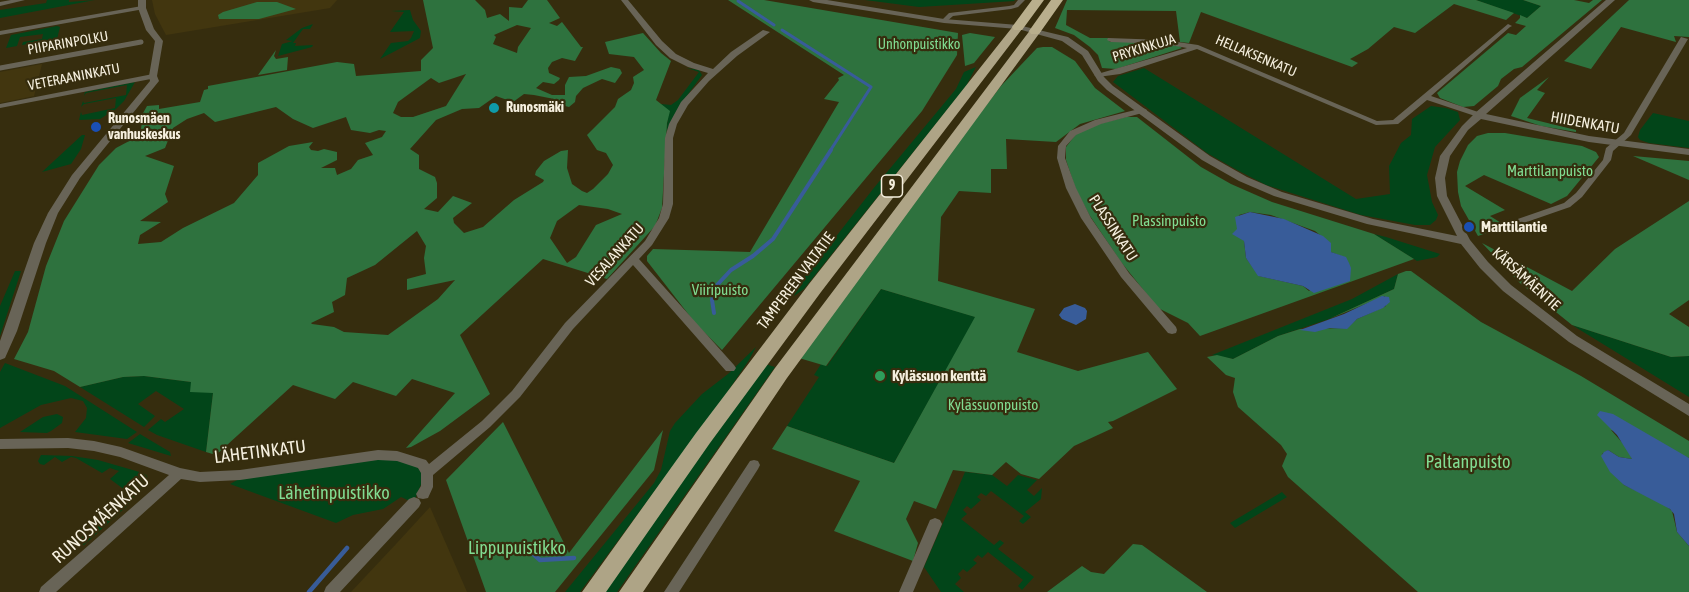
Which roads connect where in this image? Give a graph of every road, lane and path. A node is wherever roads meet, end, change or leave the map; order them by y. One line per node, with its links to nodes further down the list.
1 (22, 0): 8 (street)
2 (624, 0): 21 (street)
3 (813, 0): 10 (street)
4 (1022, 0): 10 (street)
5 (1038, 0): 12 (highway, TAMPEREEN VALTATIE / 9)
6 (1058, 0): 13 (highway, 9)
7 (1611, 0): 27 (street, KÄRSÄMÄENTIE)
8 (0, 4)
9 (142, 4): 15 (street); 23 (street)
10 (944, 21): 12 (street)
11 (1508, 26): 24 (street)
12 (1018, 27): 13 (street); 44 (highway, TAMPEREEN VALTATIE / 9)
13 (1035, 31): 22 (street); 45 (highway, 9)
14 (766, 32): 21 (street, VESALANKATU)
15 (0, 33)
16 (1683, 39): 28 (street)
17 (1111, 40): 19 (street, HELLAKSENKATU)
18 (141, 42): 20 (street, PIIPARINPOLKU)
19 (1198, 46): 22 (street, PRYKINKUJA); 24 (street, HELLAKSENKATU)
20 (0, 68)
21 (714, 72): 32 (street, VESALANKATU)
22 (1098, 75): 26 (street)
23 (153, 76): 25 (street, VETERAANINKATU); 34 (street)
24 (1425, 97): 27 (street)
25 (0, 106)
26 (1143, 110): 31 (street); 33 (street, PLASSINKATU)
27 (1478, 115): 28 (street, HIIDENKATU); 31 (street, KÄRSÄMÄENTIE)
28 (1618, 144): 29 (street, HIIDENKATU); 30 (street)
29 (1689, 152)
30 (1515, 223)
31 (1465, 241): 36 (street, KÄRSÄMÄENTIE)
32 (634, 260): 35 (street); 40 (street, VESALANKATU)
33 (1172, 330)
34 (0, 355)
35 (730, 368)
36 (1689, 411)
37 (0, 444): 39 (street, LÄHETINKATU)
38 (754, 465): 46 (street)
39 (179, 473): 40 (street, LÄHETINKATU); 42 (street, RUNOSMÄENKATU)
40 (427, 473): 43 (street)
41 (935, 524): 47 (street)
42 (46, 592)
43 (331, 592)
44 (593, 592)
45 (630, 592)
46 (671, 592)
47 (906, 592)

